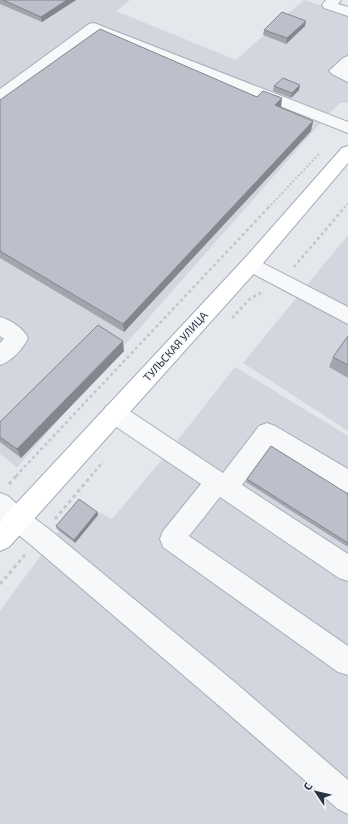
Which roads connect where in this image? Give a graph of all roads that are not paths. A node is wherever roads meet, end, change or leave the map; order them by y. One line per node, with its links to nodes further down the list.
1 (334, 0): 2 (lane)
2 (348, 12)
3 (348, 61): 4 (lane)
4 (348, 77)
5 (0, 96): 6 (lane)
6 (346, 127)
7 (348, 152): 8 (main road, ТУЛЬСКАЯ УЛИЦА)
8 (251, 264): 9 (lane); 12 (main road, ТУЛЬСКАЯ УЛИЦА)
9 (348, 316)
10 (0, 325): 11 (lane)
11 (0, 356)
12 (114, 413): 14 (lane); 15 (main road, ТУЛЬСКАЯ УЛИЦА)
13 (348, 482): 14 (lane)
14 (222, 485): 16 (lane); 17 (lane)
15 (6, 513): 18 (lane)
16 (348, 569)
17 (348, 662)
18 (348, 799)

